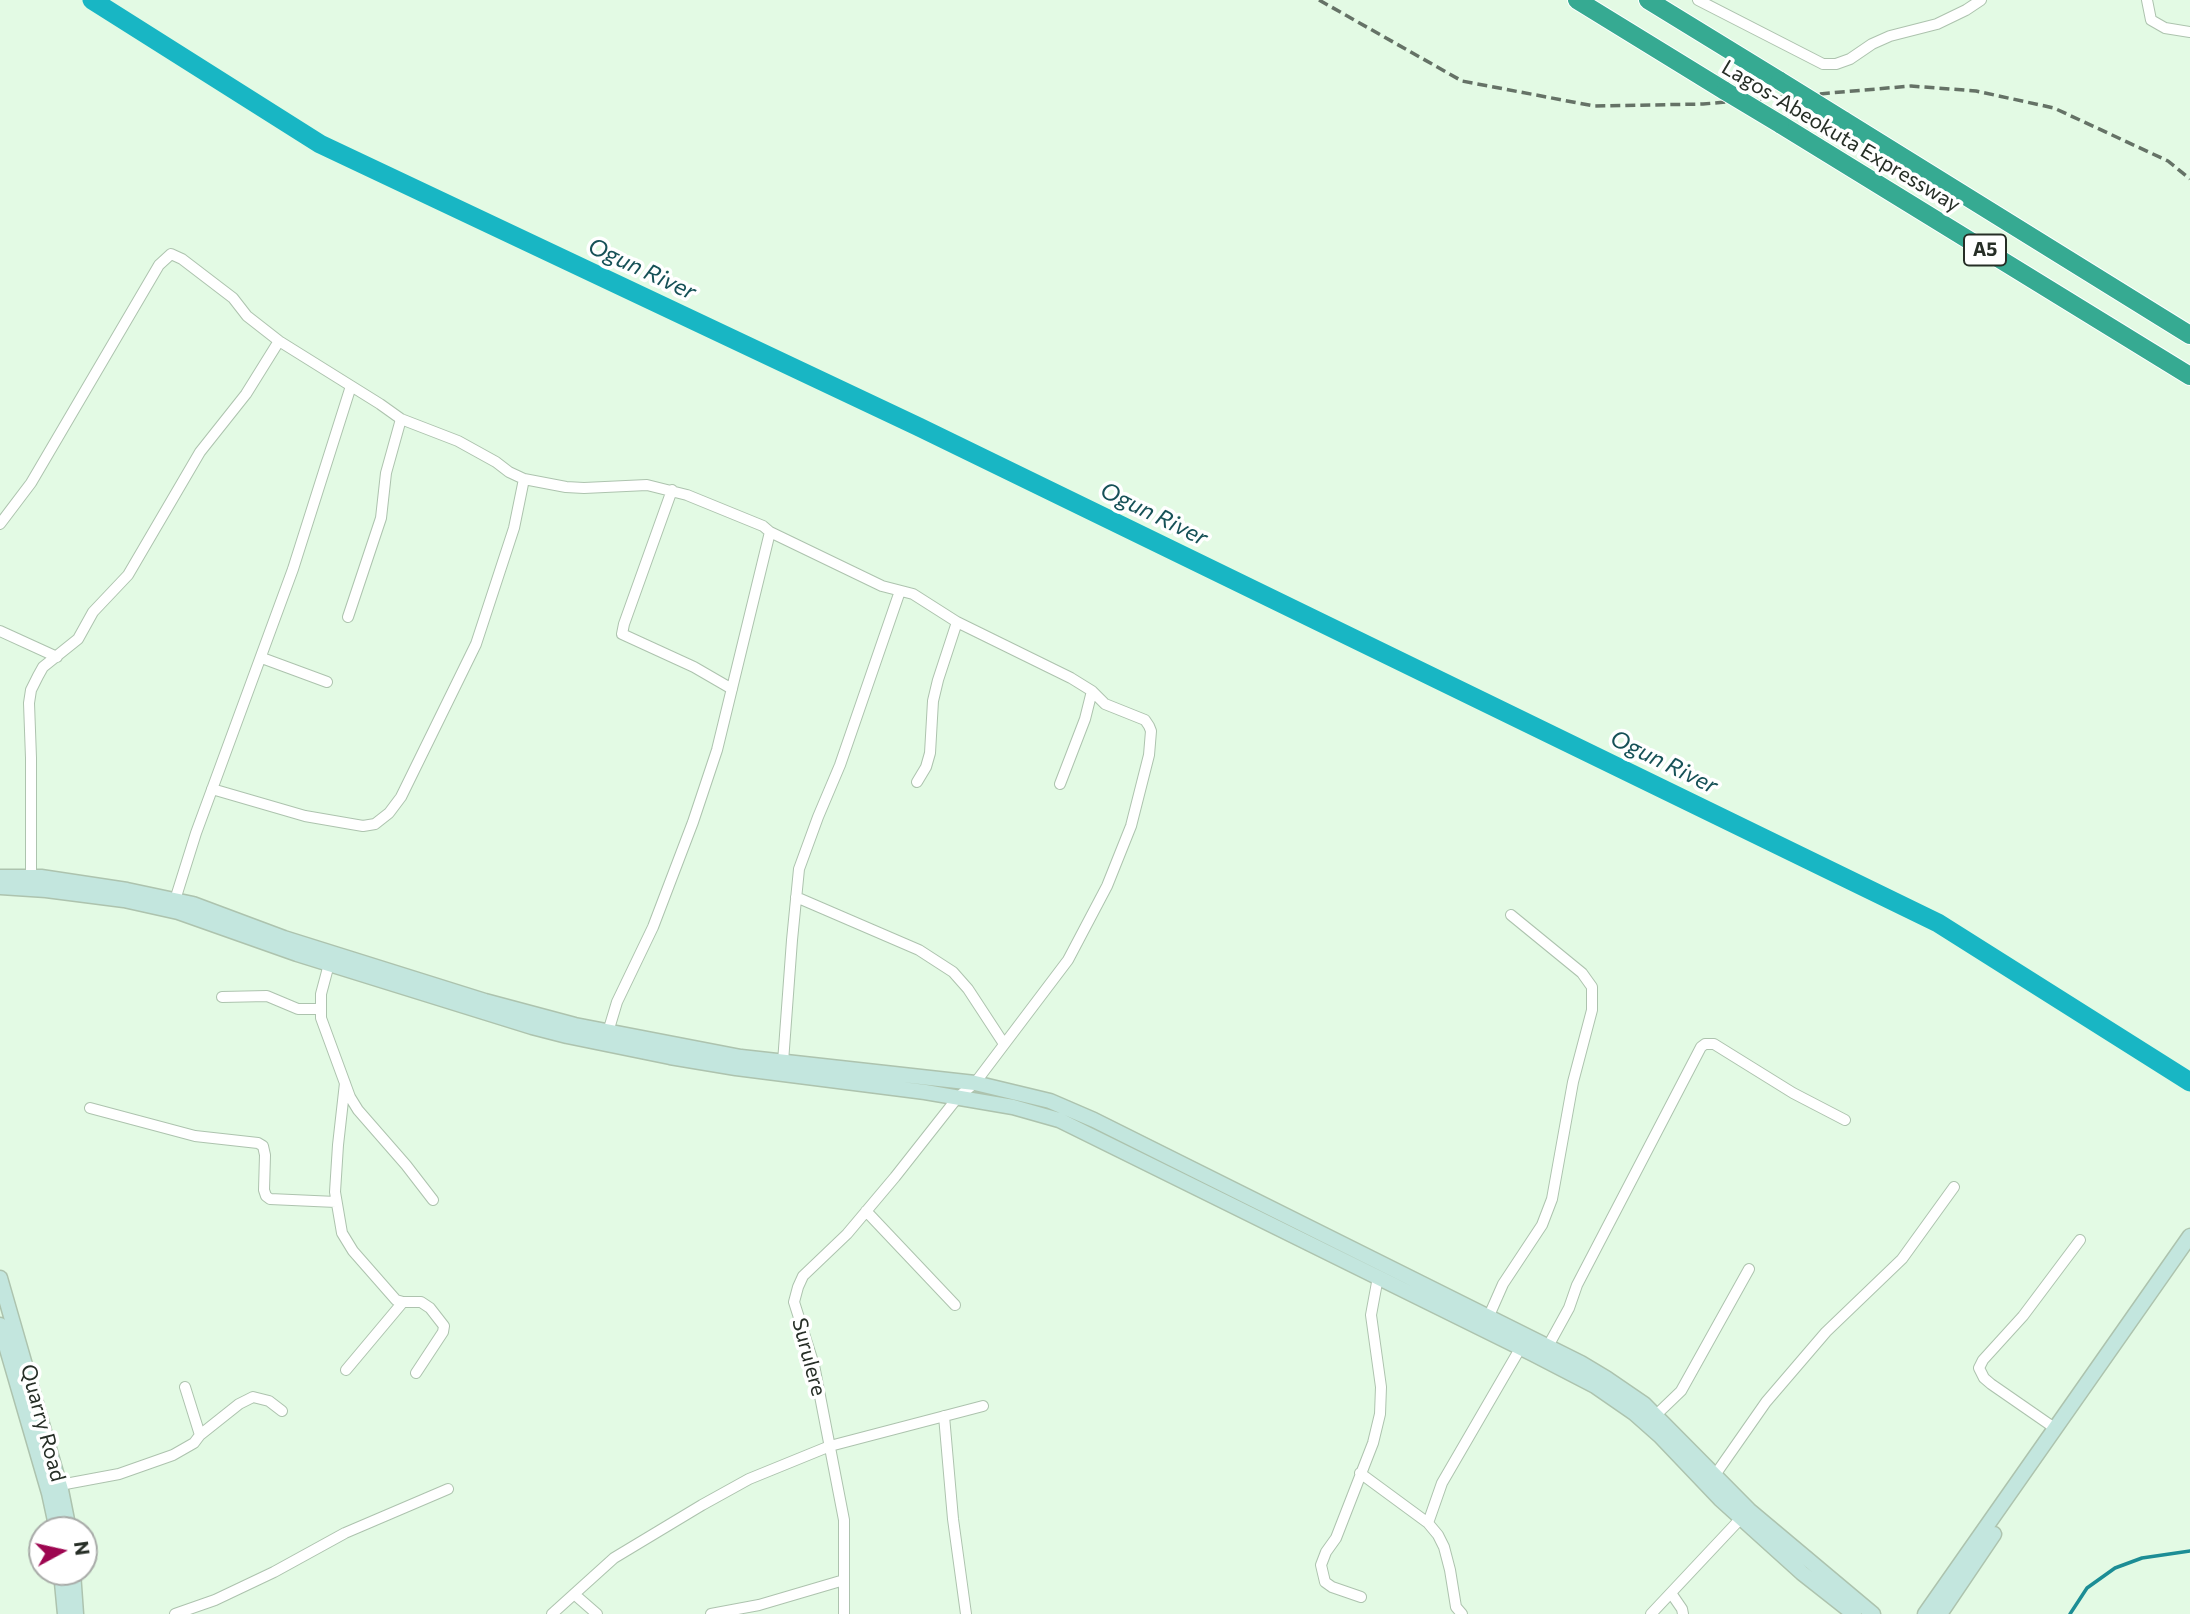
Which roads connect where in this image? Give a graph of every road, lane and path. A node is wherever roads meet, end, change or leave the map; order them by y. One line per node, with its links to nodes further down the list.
1 (1577, 0): 9 (highway, Lagos-Abeokuta Expressway / A5, bridge)
2 (1648, 0): 7 (highway, Lagos-Abeokuta Expressway / A5, bridge)
3 (1698, 0): 4 (street)
4 (1981, 0)
5 (2147, 0): 6 (street)
6 (2190, 32)
7 (2190, 335)
8 (279, 341): 10 (street); 14 (street); 20 (street)
9 (2190, 376)
10 (351, 386): 11 (street); 21 (street)
11 (401, 419): 12 (street); 17 (street)
12 (524, 479): 13 (street, Surulere); 27 (street)
13 (672, 490): 15 (street, Surulere); 23 (street)
14 (0, 524)
15 (770, 532): 16 (street, Surulere); 23 (street)
16 (900, 591): 18 (street, Surulere); 31 (street)
17 (348, 617)
18 (957, 622): 24 (street, Surulere); 25 (street)
19 (0, 631): 20 (street)
20 (57, 657): 29 (street)
21 (262, 658): 22 (street); 27 (street)
22 (327, 682)
23 (732, 689): 37 (street)
24 (1092, 691): 26 (street); 38 (street, Surulere)
25 (917, 782)
26 (1060, 784)
27 (212, 789): 32 (street)
28 (0, 877): 29 (main road)
29 (31, 877): 32 (main road)
30 (0, 887): 34 (main road)
31 (796, 897): 38 (street); 39 (street)
32 (175, 900): 37 (main road)
33 (1511, 915): 57 (street)
34 (330, 964): 36 (street); 42 (main road)
35 (222, 997): 36 (street)
36 (320, 1009): 40 (street)
37 (608, 1032): 39 (main road)
38 (1004, 1044): 41 (street, Surulere)
39 (783, 1062): 41 (main road)
40 (345, 1083): 46 (street); 47 (street)
41 (975, 1083): 42 (street, Surulere); 57 (main road)
42 (958, 1097): 48 (street, Surulere); 53 (main road)
43 (90, 1108): 47 (street)
44 (1845, 1120): 60 (street)
45 (1954, 1187): 72 (street)
46 (433, 1200)
47 (337, 1202): 55 (street)
48 (866, 1211): 56 (street); 70 (street, Surulere)
49 (2190, 1236): 68 (main road)
50 (2080, 1240): 68 (street)
51 (2190, 1247): 99 (main road)
52 (1749, 1269): 66 (street)
53 (1378, 1276): 59 (main road); 71 (street)
54 (0, 1278): 73 (main road, Quarry Road)
55 (403, 1302): 61 (street); 62 (street)
56 (955, 1305)
57 (1488, 1318): 60 (main road)
58 (0, 1325): 76 (main road, Quarry Road)
59 (1521, 1347): 75 (main road); 78 (street)
60 (1547, 1348): 66 (main road)
61 (346, 1370)
62 (416, 1373)
63 (185, 1387): 69 (street)
64 (983, 1406): 67 (street)
65 (282, 1411): 69 (street)
66 (1656, 1415): 72 (main road)
67 (944, 1416): 70 (street); 92 (street)
68 (2056, 1429): 98 (main road)
69 (200, 1435): 73 (street)
70 (830, 1446): 79 (street, Surulere); 83 (street)
71 (1360, 1473): 78 (street); 84 (street)
72 (1715, 1475): 75 (main road)
73 (60, 1485): 77 (main road, Quarry Road)
74 (448, 1489): 87 (street)
75 (1745, 1514): 82 (street); 96 (main road); 97 (main road)
76 (54, 1516)
77 (66, 1516)
78 (1428, 1523): 93 (street)
79 (844, 1580): 90 (street); 91 (street, Surulere)
80 (62, 1586): 85 (main road)
81 (73, 1586): 86 (main road)
82 (1671, 1593): 94 (street); 95 (street)
83 (574, 1594): 88 (street); 89 (street)
84 (1361, 1597)
85 (65, 1614)
86 (76, 1614)
87 (176, 1614)
88 (552, 1614)
89 (597, 1614)
90 (711, 1614)
91 (844, 1614)
92 (966, 1614)
93 (1462, 1614)
94 (1651, 1614)
95 (1683, 1614)
96 (1854, 1614)
97 (1873, 1614)
98 (1926, 1614)
99 (1940, 1614)

